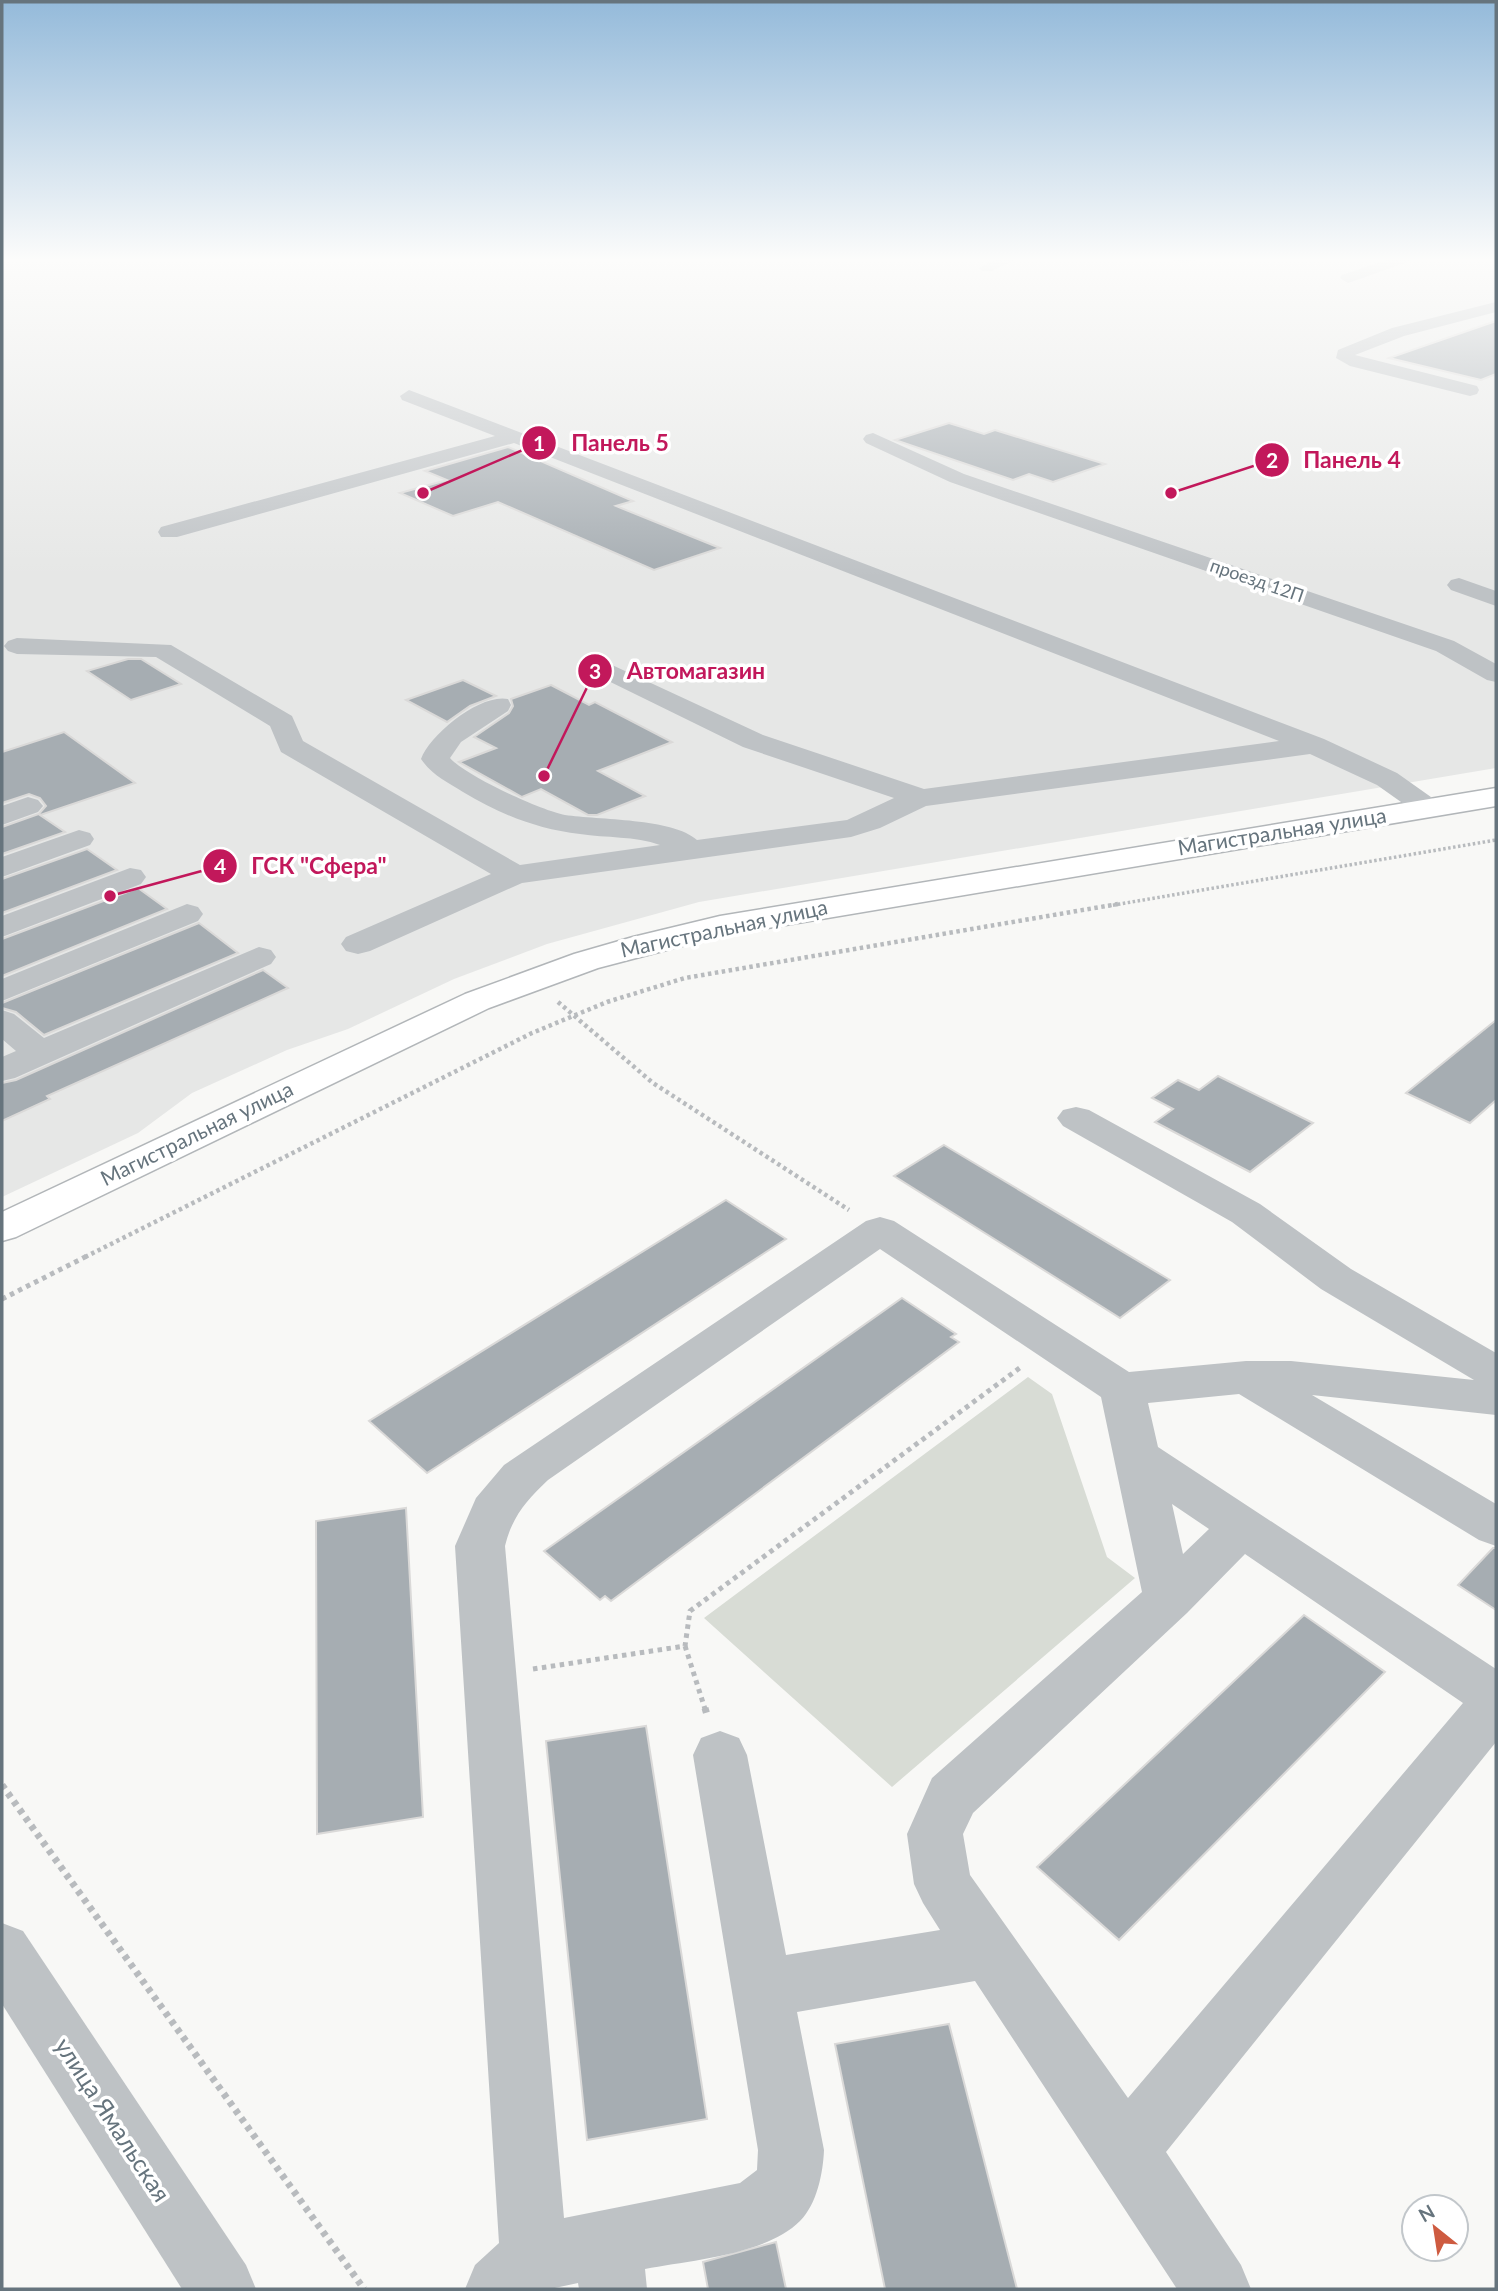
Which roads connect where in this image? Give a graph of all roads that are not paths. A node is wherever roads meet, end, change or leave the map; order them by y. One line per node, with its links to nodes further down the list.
1 (1365, 364): 3 (street)
2 (410, 396): 4 (street)
3 (1440, 402)
4 (515, 437): 6 (street); 13 (street)
5 (873, 439): 11 (street, проезд 12П)
6 (169, 532)
7 (1459, 585): 8 (street)
8 (1496, 598)
9 (17, 646): 20 (street)
10 (597, 666): 15 (street)
11 (1496, 674)
12 (498, 705): 18 (street)
13 (1314, 745): 15 (street); 16 (street)
14 (1496, 797): 16 (main road, Магистральная улица)
15 (922, 798): 18 (street)
16 (1429, 808): 31 (main road, Магистральная улица)
17 (79, 839): 19 (street)
18 (692, 848): 20 (street)
19 (2, 868)
20 (514, 875): 24 (street)
21 (130, 877): 23 (street)
22 (187, 914): 26 (street)
23 (2, 927)
24 (358, 944)
25 (259, 957): 28 (street)
26 (2, 991)
27 (2, 1021): 28 (street)
28 (40, 1053): 29 (street)
29 (2, 1070)
30 (1076, 1118): 32 (street)
31 (2, 1228)
32 (1496, 1373)
33 (1246, 1377): 34 (street); 35 (street); 38 (street)
34 (1122, 1389): 36 (street); 48 (street)
35 (1496, 1399)
36 (1136, 1456): 37 (street); 39 (street)
37 (1242, 1527): 39 (street); 40 (street)
38 (1496, 1527)
39 (1168, 1600): 43 (street)
40 (1496, 1697)
41 (1496, 1703): 46 (street)
42 (720, 1755): 45 (street)
43 (989, 1950): 45 (street); 46 (street)
44 (2, 1951): 49 (street, улица Ямальская)
45 (761, 1989): 47 (street)
46 (1126, 2150): 50 (street)
47 (611, 2266): 48 (street)
48 (516, 2274)
49 (222, 2289)
50 (1217, 2289)

